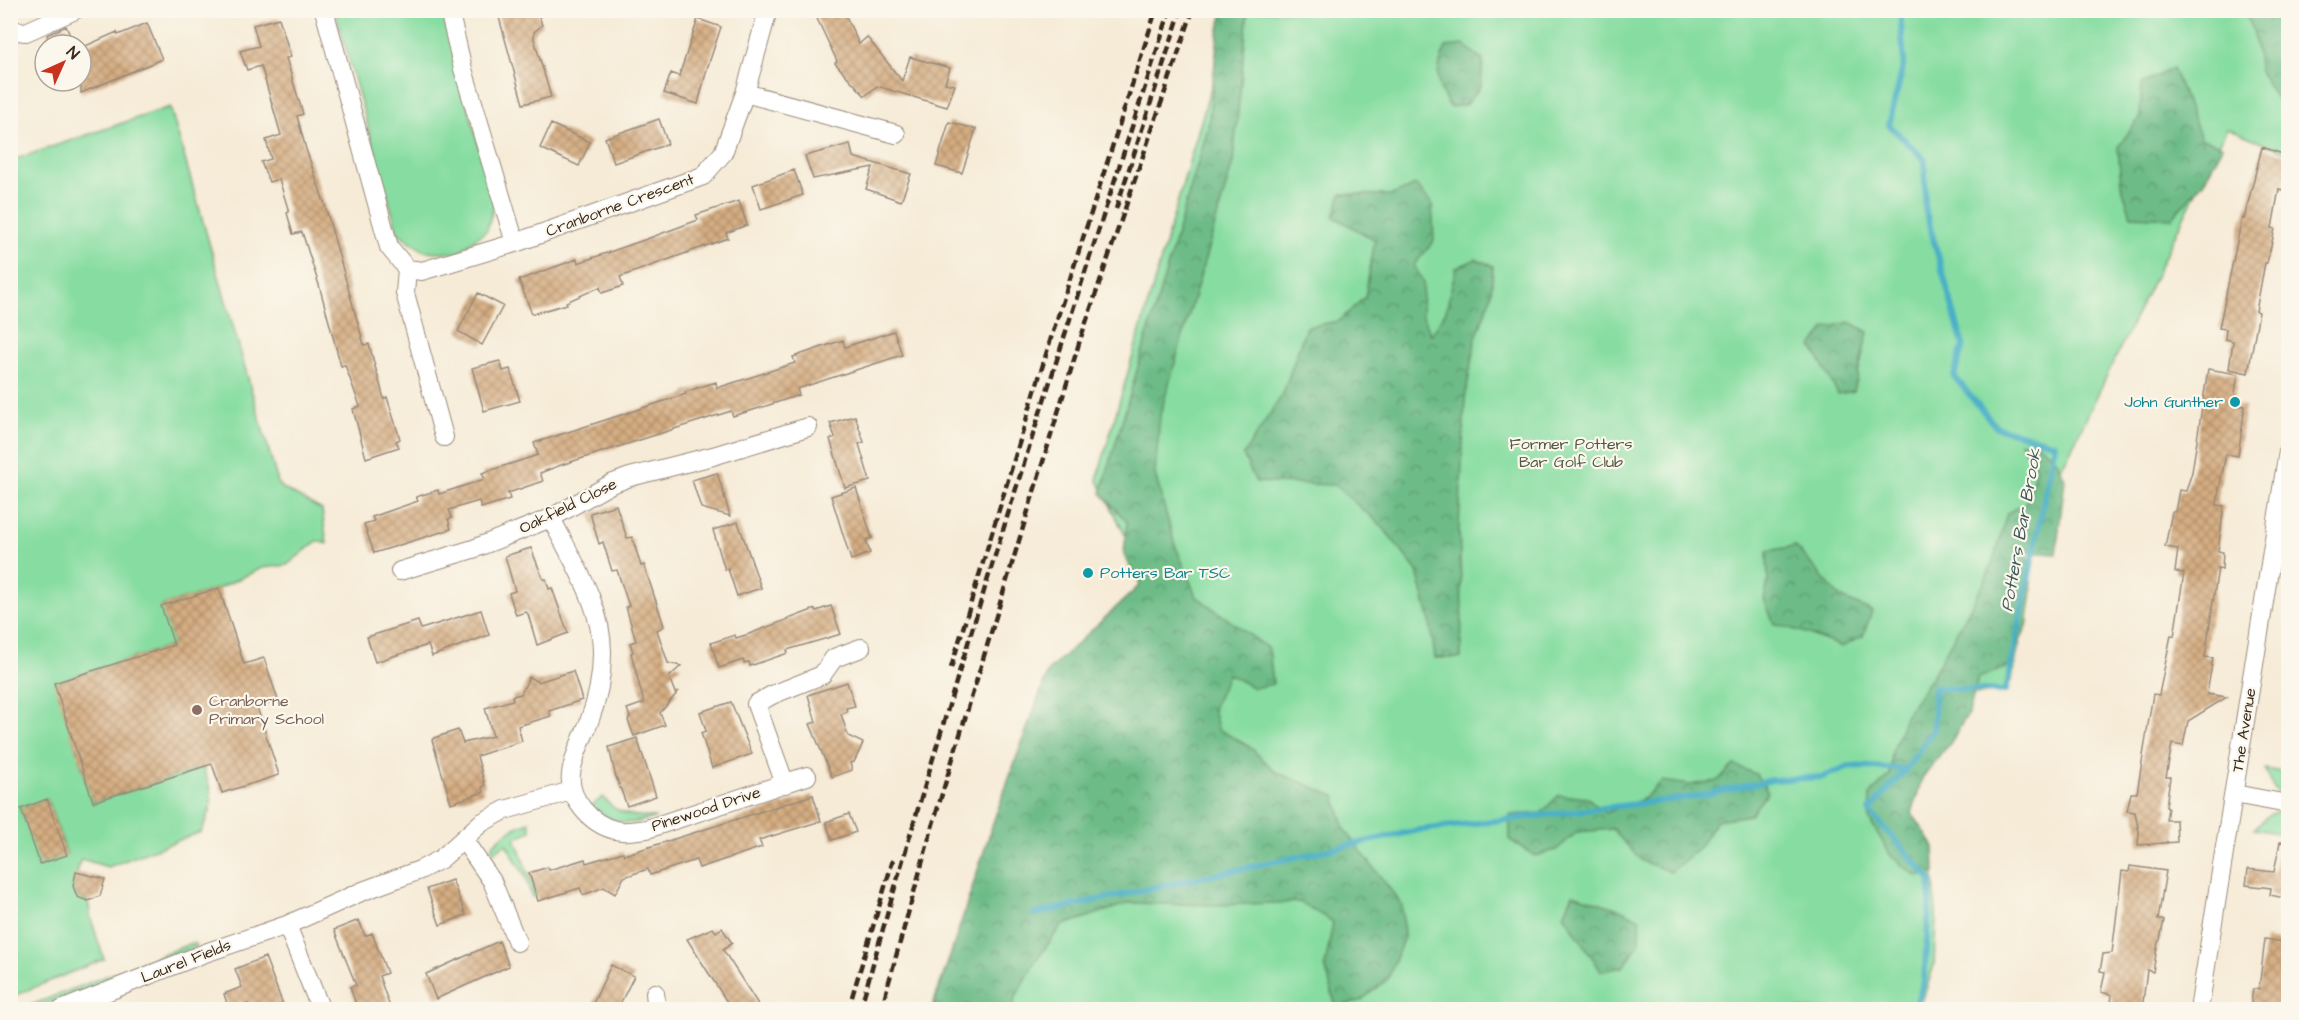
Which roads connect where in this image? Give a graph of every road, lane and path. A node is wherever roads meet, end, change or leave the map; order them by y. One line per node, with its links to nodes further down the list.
1 (75, 10): 5 (street)
2 (324, 10): 9 (street)
3 (449, 10): 8 (street)
4 (768, 10): 6 (street, Cranborne Crescent)
5 (10, 30)
6 (745, 93): 7 (street); 8 (street, Cranborne Crescent)
7 (896, 134)
8 (515, 243): 9 (street, Cranborne Crescent)
9 (407, 269): 11 (street)
10 (808, 427): 13 (street, Oakfield Close)
11 (444, 438)
12 (2289, 451): 19 (street, The Avenue)
13 (551, 518): 14 (street, Oakfield Close); 18 (street)
14 (400, 572)
15 (861, 648): 17 (street)
16 (807, 776): 17 (street, Pinewood Drive)
17 (784, 784): 18 (street, Pinewood Drive)
18 (571, 791): 21 (street, Laurel Fields)
19 (2234, 794): 20 (street); 27 (street, The Avenue)
20 (2289, 804)
21 (463, 839): 22 (street, Laurel Fields); 23 (street)
22 (287, 925): 24 (street, Laurel Fields); 26 (street)
23 (517, 942)
24 (88, 1005): 25 (street, Laurel Fields)
25 (62, 1010)
26 (321, 1010)
27 (2199, 1010)

